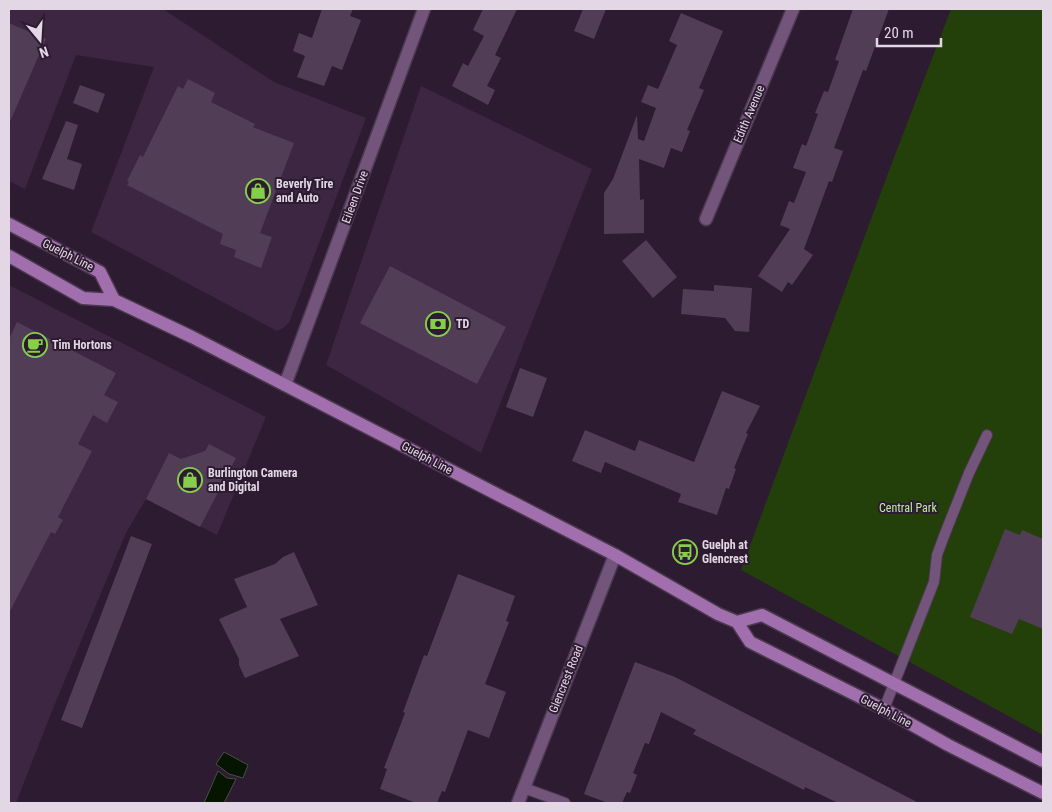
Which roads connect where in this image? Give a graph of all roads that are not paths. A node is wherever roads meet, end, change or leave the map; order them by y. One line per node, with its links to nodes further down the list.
1 (424, 9): 7 (street, Eileen Drive)
2 (793, 9): 3 (street, Edith Avenue)
3 (706, 218)
4 (9, 224): 6 (main road, Guelph Line)
5 (9, 256): 6 (main road, Guelph Line)
6 (114, 300): 7 (main road, Guelph Line)
7 (285, 385): 9 (main road, Guelph Line)
8 (987, 435): 11 (lane)
9 (615, 555): 10 (main road, Guelph Line); 14 (street, Glencrest Road)
10 (737, 622): 11 (main road); 12 (main road, Guelph Line)
11 (894, 684): 12 (lane); 13 (main road)
12 (884, 710): 15 (main road, Guelph Line)
13 (1043, 761)
14 (524, 788): 16 (lane); 17 (street, Glencrest Road)
15 (1043, 793)
16 (551, 800): 18 (lane)
17 (518, 803)
18 (565, 803)

